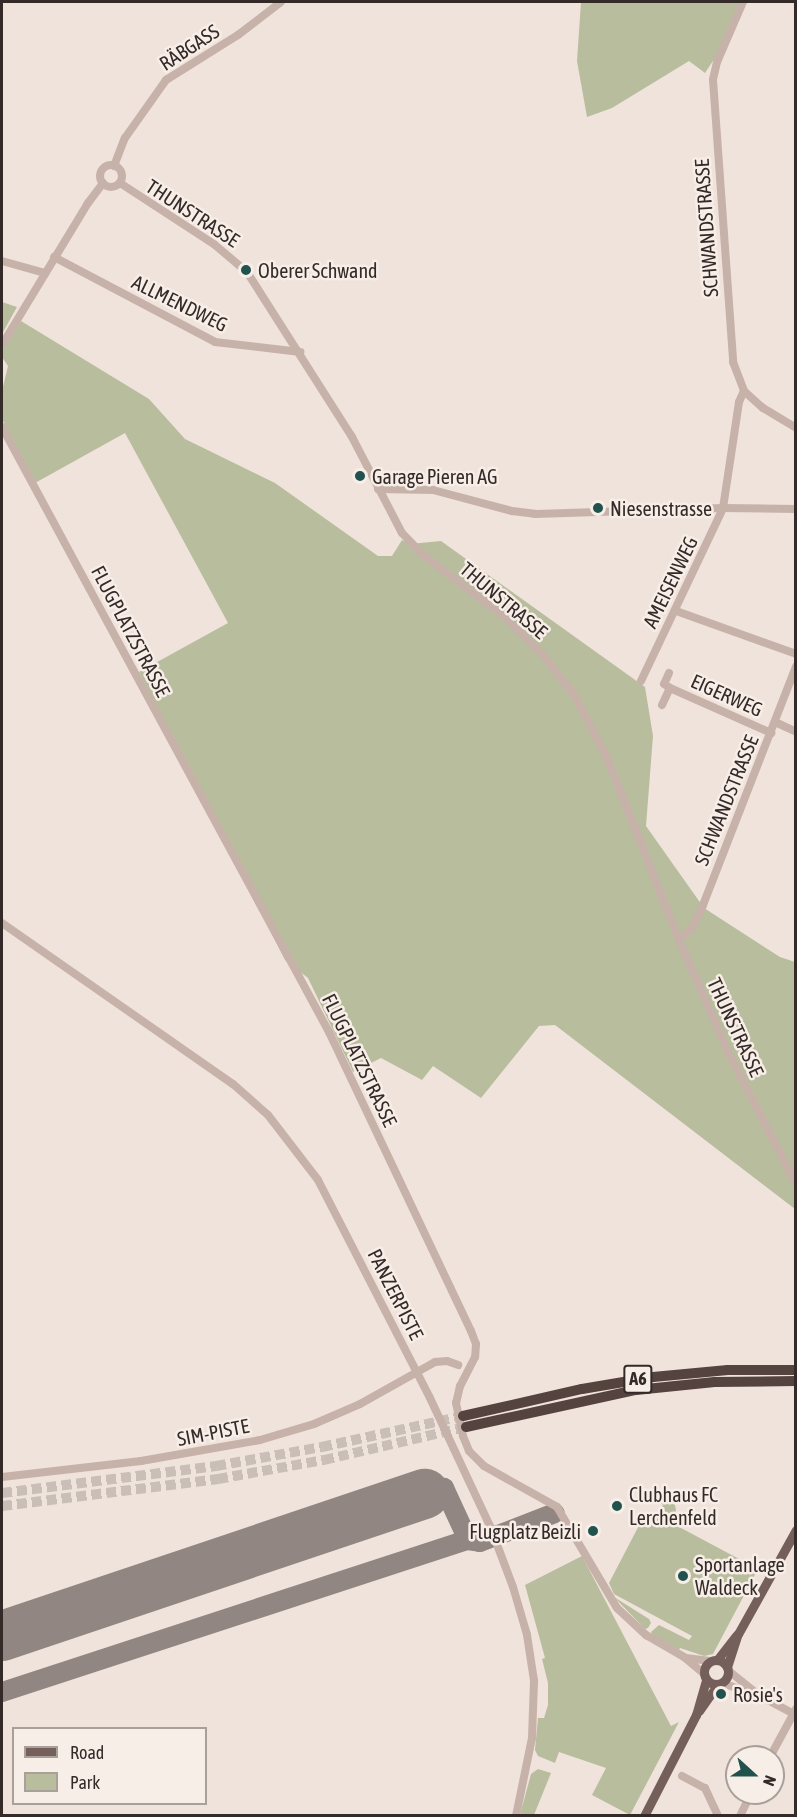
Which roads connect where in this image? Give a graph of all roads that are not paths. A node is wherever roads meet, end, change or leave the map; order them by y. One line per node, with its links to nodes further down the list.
1 (281, 2): 3 (street, RÄBGASS)
2 (743, 2): 11 (street, SCHWANDSTRASSE)
3 (114, 166): 4 (street); 5 (street)
4 (103, 183): 5 (street); 6 (street)
5 (120, 183): 10 (street, THUNSTRASSE)
6 (54, 257): 8 (street); 10 (street, ALLMENDWEG)
7 (2, 261): 8 (street)
8 (45, 273): 9 (street)
9 (2, 345)
10 (300, 352): 14 (street, THUNSTRASSE)
11 (744, 391): 13 (street, SCHWANDSTRASSE); 15 (street, AMEISENWEG)
12 (2, 427): 34 (street, FLUGPLATZSTRASSE)
13 (795, 428)
14 (378, 489): 15 (street); 28 (street, THUNSTRASSE)
15 (723, 508): 16 (street); 21 (street, AMEISENWEG)
16 (795, 509)
17 (679, 612): 18 (street)
18 (795, 654)
19 (795, 667): 24 (street, SCHWANDSTRASSE)
20 (669, 673): 22 (street, EIGERWEG)
21 (641, 681)
22 (670, 688): 23 (street, EIGERWEG); 26 (street, EIGERWEG)
23 (662, 705)
24 (775, 722): 25 (street); 26 (street, SCHWANDSTRASSE)
25 (795, 732)
26 (771, 733): 28 (street, SCHWANDSTRASSE)
27 (2, 923): 32 (street, PANZERPISTE)
28 (679, 940): 29 (street, THUNSTRASSE)
29 (795, 1184)
30 (458, 1365): 32 (street, SIM-PISTE)
31 (795, 1370): 33 (highway, A6)
32 (418, 1374): 35 (street, PANZERPISTE); 36 (street, SIM-PISTE)
33 (795, 1381)
34 (466, 1444): 35 (street); 39 (street, FLUGPLATZSTRASSE)
35 (455, 1449): 49 (street, PANZERPISTE)
36 (2, 1477)
37 (795, 1530): 38 (main road)
38 (738, 1634): 40 (main road); 41 (main road)
39 (684, 1657): 40 (street, FLUGPLATZSTRASSE); 42 (street, FLUGPLATZSTRASSE)
40 (713, 1660): 41 (main road); 42 (main road)
41 (728, 1669): 43 (main road); 44 (street)
42 (705, 1677): 43 (main road); 46 (main road)
43 (720, 1684): 44 (street); 46 (main road)
44 (760, 1696): 45 (street)
45 (795, 1712): 47 (street)
46 (696, 1715): 50 (main road)
47 (777, 1745)
48 (682, 1776): 51 (street)
49 (516, 1815)
50 (644, 1815)
51 (718, 1815)

